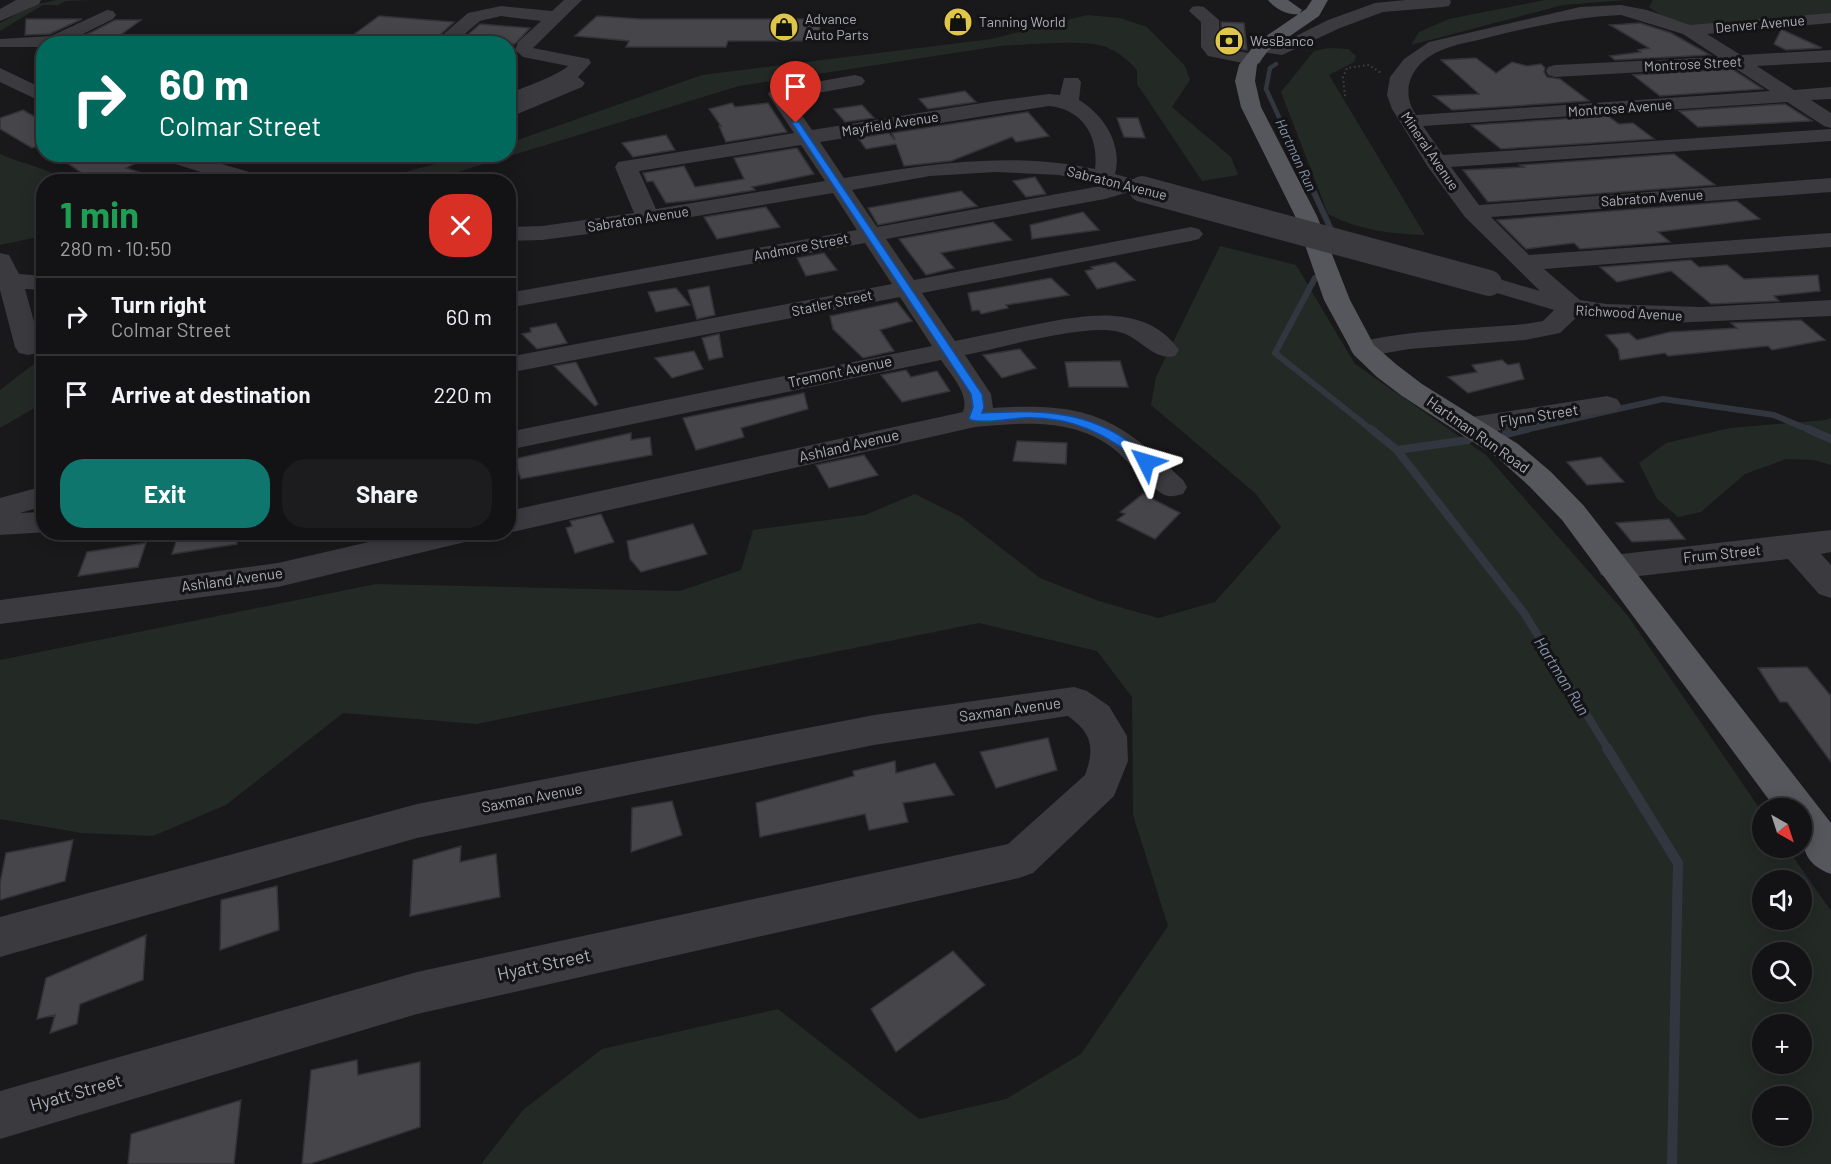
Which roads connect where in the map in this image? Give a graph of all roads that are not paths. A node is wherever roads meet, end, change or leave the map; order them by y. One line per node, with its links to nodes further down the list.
1 (574, 0): 13 (street)
2 (1276, 0): 8 (main road)
3 (1337, 0): 9 (main road)
4 (26, 1): 11 (street)
5 (1443, 2): 7 (street)
6 (121, 3): 10 (street)
7 (1392, 3): 22 (street)
8 (1294, 5): 22 (main road, Hartman Run Road)
9 (1316, 6): 22 (main road)
10 (107, 15): 16 (street); 17 (street)
11 (0, 16)
12 (1193, 16): 22 (street)
13 (556, 17): 18 (street); 24 (street)
14 (1831, 18): 15 (street, Denver Avenue)
15 (1689, 30): 26 (street); 36 (street, Mineral Avenue)
16 (64, 36)
17 (77, 36)
18 (451, 36)
19 (36, 41): 20 (street)
20 (3, 42): 21 (street)
21 (36, 47)
22 (1263, 48): 61 (main road, Hartman Run Road)
23 (516, 52): 24 (street)
24 (528, 53): 29 (street)
25 (1831, 56): 26 (street, Montrose Street)
26 (1737, 62): 27 (street, Montrose Street); 33 (street)
27 (1556, 71)
28 (0, 74): 31 (street)
29 (566, 78): 34 (street); 35 (street)
30 (855, 81): 39 (street)
31 (36, 93)
32 (1831, 93): 33 (street, Montrose Avenue)
33 (1790, 96): 36 (street, Montrose Avenue); 37 (street)
34 (516, 98)
35 (516, 108)
36 (1410, 121): 41 (street, Mineral Avenue)
37 (1831, 122)
38 (1831, 135): 41 (street)
39 (805, 138): 43 (street, Mayfield Avenue); 45 (street); 48 (street, Mayfield Avenue)
40 (190, 162): 42 (street)
41 (1436, 162): 47 (street, Mineral Avenue)
42 (231, 174)
43 (1102, 177): 45 (street, Sabraton Avenue); 46 (street, Sabraton Avenue)
44 (1831, 185): 47 (street, Sabraton Avenue)
45 (837, 186): 48 (street, Sabraton Avenue); 50 (street)
46 (1136, 187): 50 (street, Andmore Street); 58 (street, Sabraton Avenue, bridge)
47 (1473, 212): 53 (street, Mineral Avenue)
48 (648, 218): 49 (street, Sabraton Avenue)
49 (516, 233)
50 (871, 234): 56 (street); 57 (street, Andmore Street)
51 (1191, 234): 56 (street, Statler Street)
52 (1831, 240): 53 (street)
53 (1523, 263): 58 (street, Mineral Avenue)
54 (5, 270): 55 (street); 60 (street)
55 (36, 280)
56 (908, 288): 62 (street); 64 (street, Statler Street)
57 (516, 301)
58 (1573, 307): 59 (street, Richwood Avenue); 61 (street, Richwood Avenue)
59 (1831, 308)
60 (28, 347)
61 (1363, 349): 67 (main road, Hartman Run Road)
62 (947, 350): 63 (street, Tremont Avenue); 66 (street); 68 (street, Tremont Avenue)
63 (1166, 350)
64 (516, 364)
65 (1607, 405): 67 (street, Flynn Street)
66 (975, 418): 69 (street, Ashland Avenue); 72 (street, Ashland Avenue)
67 (1472, 426): 78 (main road, Hartman Run Road)
68 (516, 439)
69 (1172, 487)
70 (36, 498): 71 (street)
71 (0, 508)
72 (516, 520)
73 (36, 523): 74 (street)
74 (0, 524)
75 (427, 540): 80 (street, Ashland Avenue)
76 (1831, 541): 77 (street, Frum Street)
77 (1796, 548): 78 (street, Frum Street); 79 (street)
78 (1613, 567): 82 (main road, Hartman Run Road)
79 (1831, 586)
80 (0, 612)
81 (1074, 701): 85 (street, Saxman Avenue); 86 (street, Hyatt Street)
82 (1789, 798)
83 (1812, 828): 84 (main road)
84 (1831, 856)
85 (0, 937)
86 (0, 1115)

